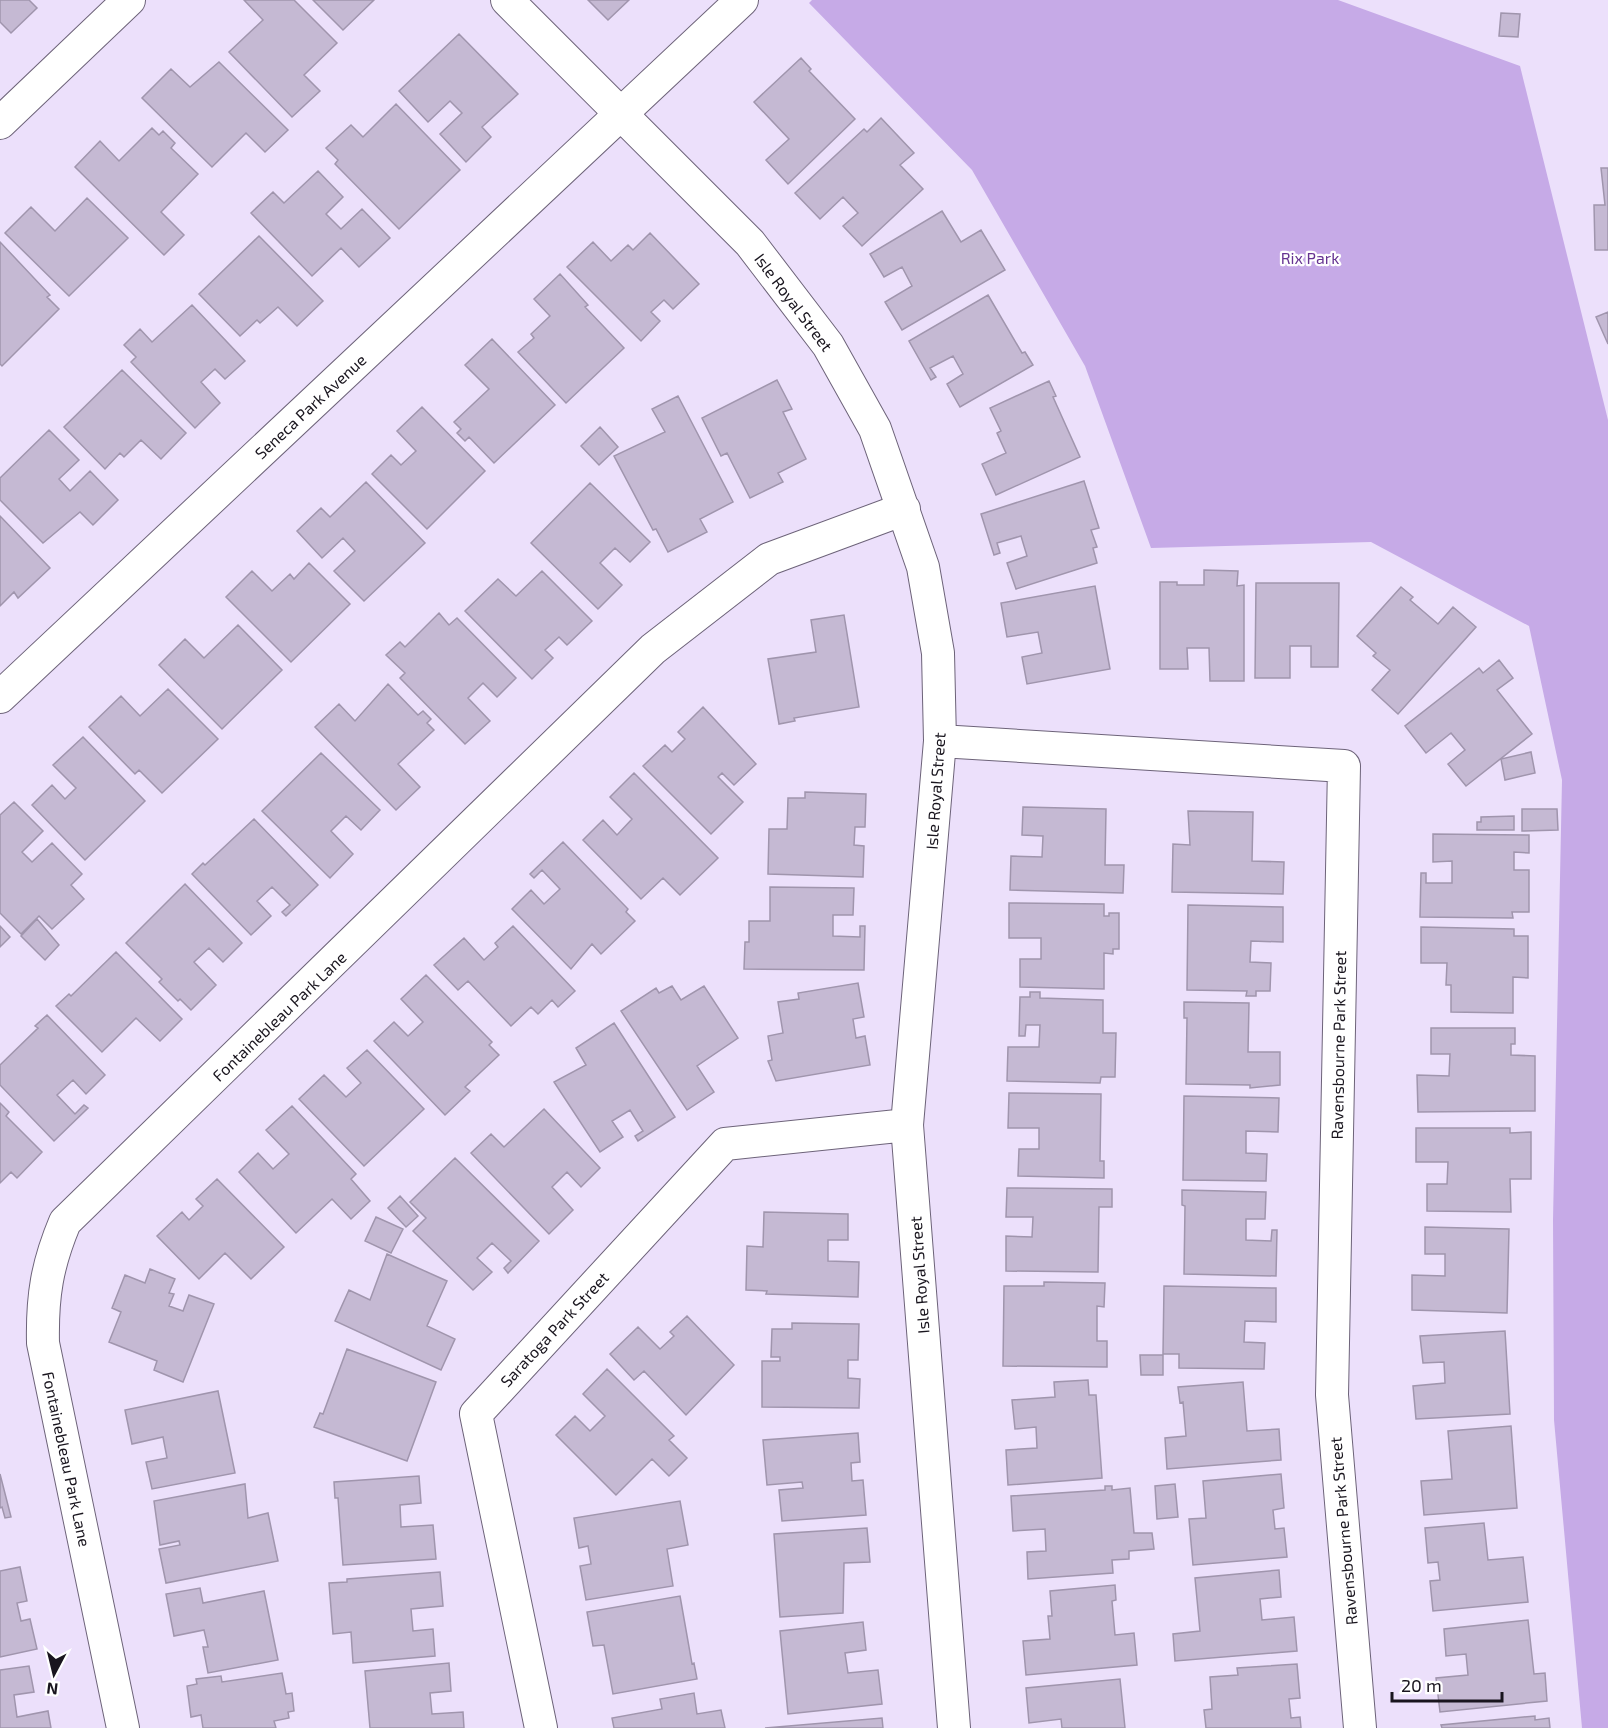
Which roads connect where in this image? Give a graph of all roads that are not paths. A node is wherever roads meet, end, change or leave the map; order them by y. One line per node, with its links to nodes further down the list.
1 (129, 0): 5 (street)
2 (507, 0): 4 (street, Isle Royal Street)
3 (742, 0): 4 (street, Seneca Park Avenue)
4 (621, 114): 6 (street, Isle Royal Street); 7 (street, Seneca Park Avenue)
5 (0, 123)
6 (903, 508): 8 (street, Isle Royal Street); 10 (street, Fontainebleau Park Lane)
7 (0, 697)
8 (940, 741): 9 (street, Isle Royal Street); 13 (street, Ravensbourne Park Street)
9 (907, 1125): 11 (street, Saratoga Park Street); 12 (street, Isle Royal Street)
10 (123, 1728)
11 (541, 1728)
12 (954, 1728)
13 (1360, 1728)

